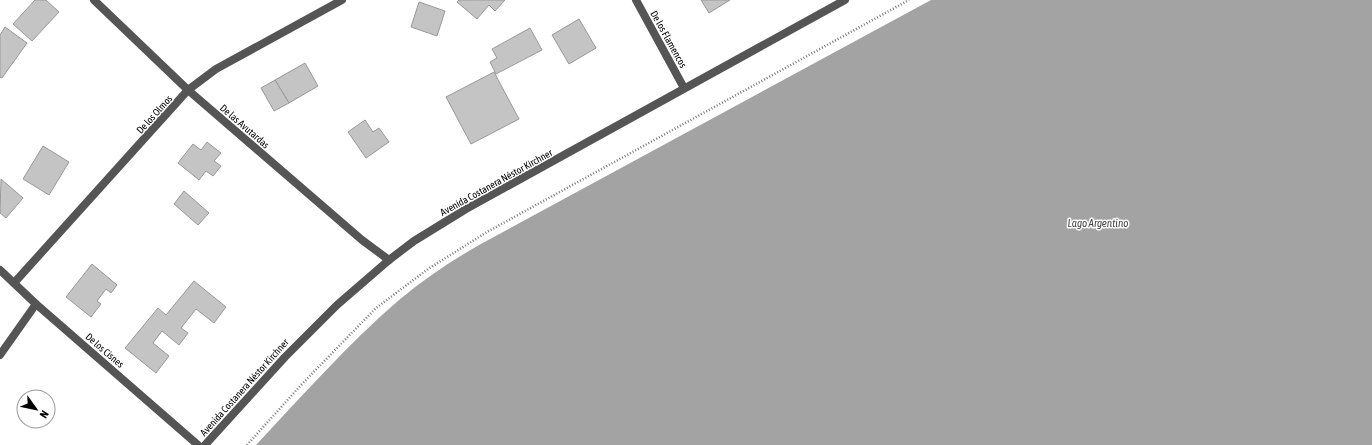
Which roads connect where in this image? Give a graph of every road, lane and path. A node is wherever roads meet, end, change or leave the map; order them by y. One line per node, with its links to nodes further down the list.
1 (94, 0): 7 (street, De las Avutardas)
2 (342, 0): 7 (street, De los Olmos)
3 (636, 0): 6 (street, De los Flamencos)
4 (845, 0): 6 (street, Avenida Costanera Néstor Kirchner)
5 (909, 0): 15 (path)
6 (684, 88): 8 (street, Avenida Costanera Néstor Kirchner)
7 (188, 90): 8 (street, De las Avutardas); 10 (street, De los Olmos)
8 (389, 260): 14 (street, Avenida Costanera Néstor Kirchner)
9 (0, 270): 10 (street, De los Cisnes)
10 (14, 283): 11 (street, De los Cisnes)
11 (36, 304): 12 (street); 13 (street, De los Cisnes)
12 (0, 355)
13 (198, 445)
14 (205, 445)
15 (247, 445)

